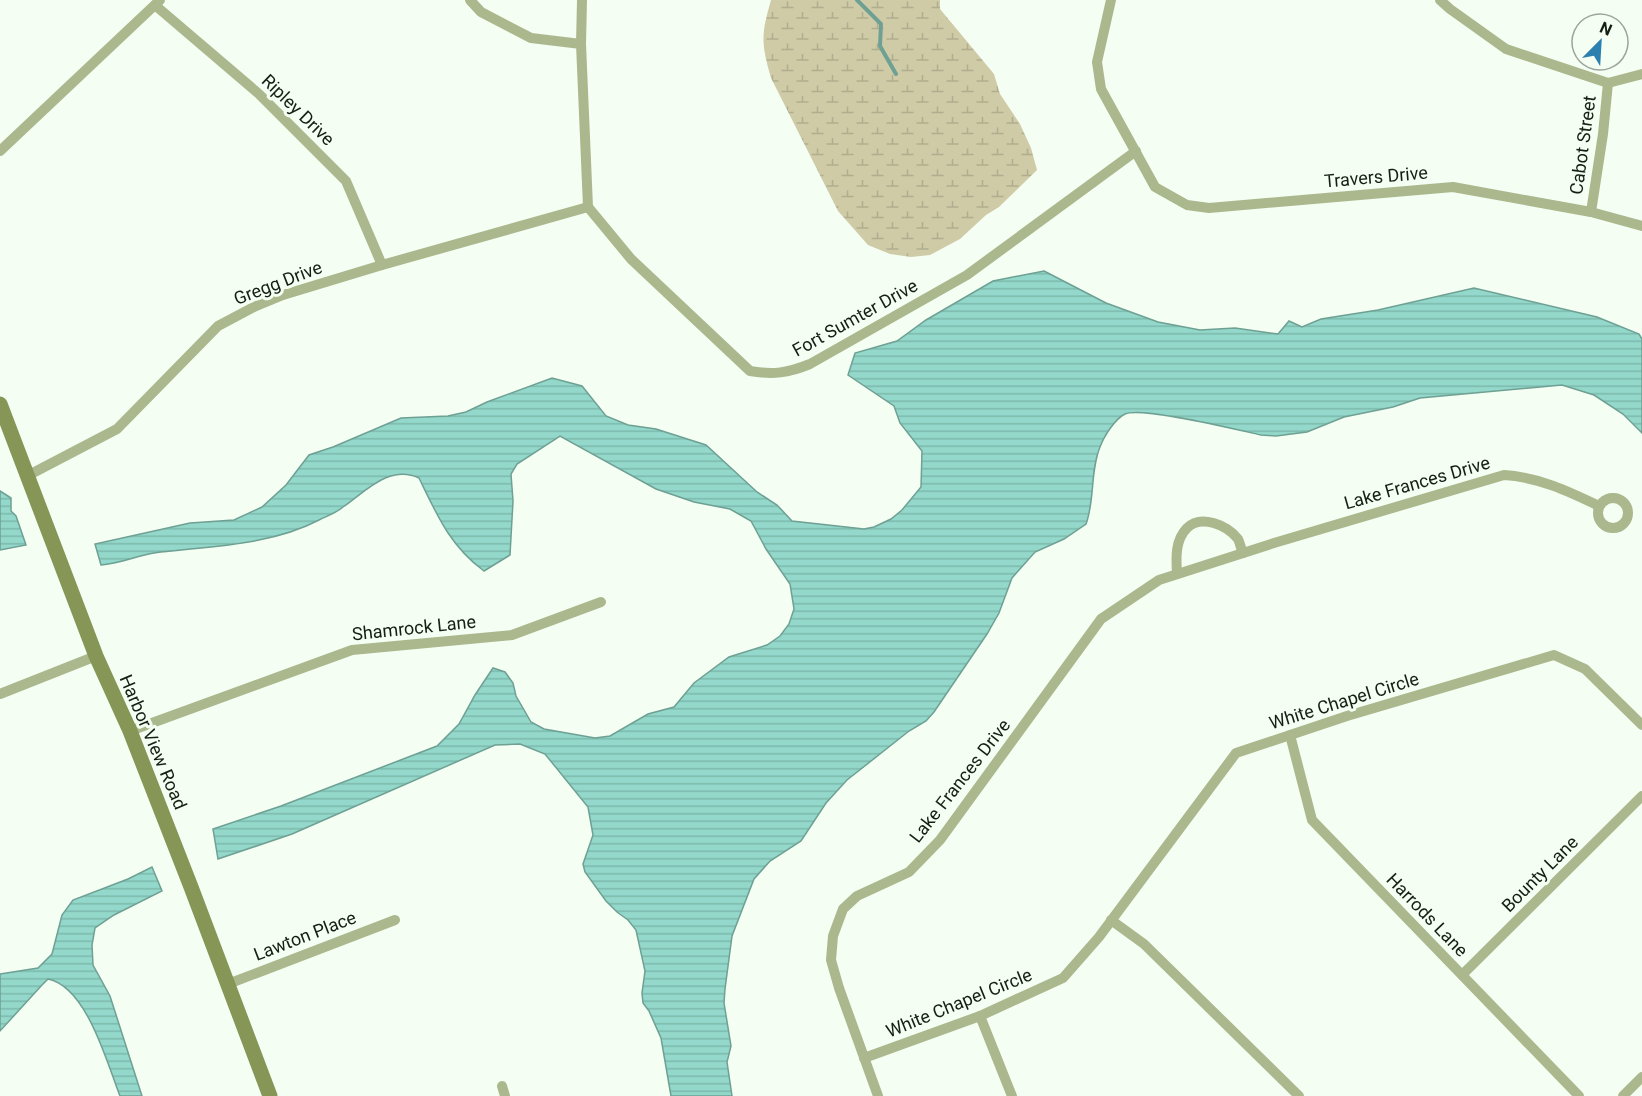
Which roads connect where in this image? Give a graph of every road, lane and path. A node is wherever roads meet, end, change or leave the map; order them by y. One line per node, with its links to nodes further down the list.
1 (470, 0): 6 (street)
2 (582, 0): 6 (street)
3 (1111, 0): 10 (street)
4 (1440, 0): 8 (street)
5 (158, 3): 9 (street); 14 (street, Ripley Drive)
6 (581, 44): 11 (street)
7 (1642, 74): 8 (street)
8 (1608, 83): 12 (street, Cabot Street)
9 (0, 151)
10 (1136, 151): 11 (street, Fort Sumter Drive); 12 (street, Travers Drive)
11 (588, 207): 14 (street, Gregg Drive)
12 (1591, 212): 13 (street, Travers Drive)
13 (1642, 226)
14 (382, 265): 16 (street, Gregg Drive)
15 (0, 404): 16 (main road, Harbor View Road)
16 (27, 476): 21 (main road, Harbor View Road)
17 (1599, 506): 18 (street, Lake Frances Drive)
18 (1243, 553): 19 (street, Lake Frances Drive); 19 (street)
19 (1177, 574): 32 (street, Lake Frances Drive)
20 (601, 602): 24 (street, Shamrock Lane)
21 (96, 656): 22 (street); 24 (main road, Harbor View Road)
22 (0, 694)
23 (1642, 725): 25 (street, White Chapel Circle)
24 (130, 731): 30 (main road, Harbor View Road)
25 (1290, 735): 28 (street, White Chapel Circle); 29 (street, Harrods Lane)
26 (1642, 796): 29 (street, Bounty Lane)
27 (395, 920): 30 (street, Lawton Place)
28 (1112, 920): 31 (street, White Chapel Circle); 37 (street)
29 (1462, 975): 38 (street, Harrods Lane)
30 (228, 984): 34 (main road, Harbor View Road)
31 (980, 1016): 32 (street, White Chapel Circle); 36 (street)
32 (864, 1058): 35 (street, Lake Frances Drive)
33 (1642, 1077): 39 (street)
34 (270, 1096)
35 (878, 1096)
36 (1012, 1096)
37 (1299, 1096)
38 (1579, 1096)
39 (1623, 1096)

